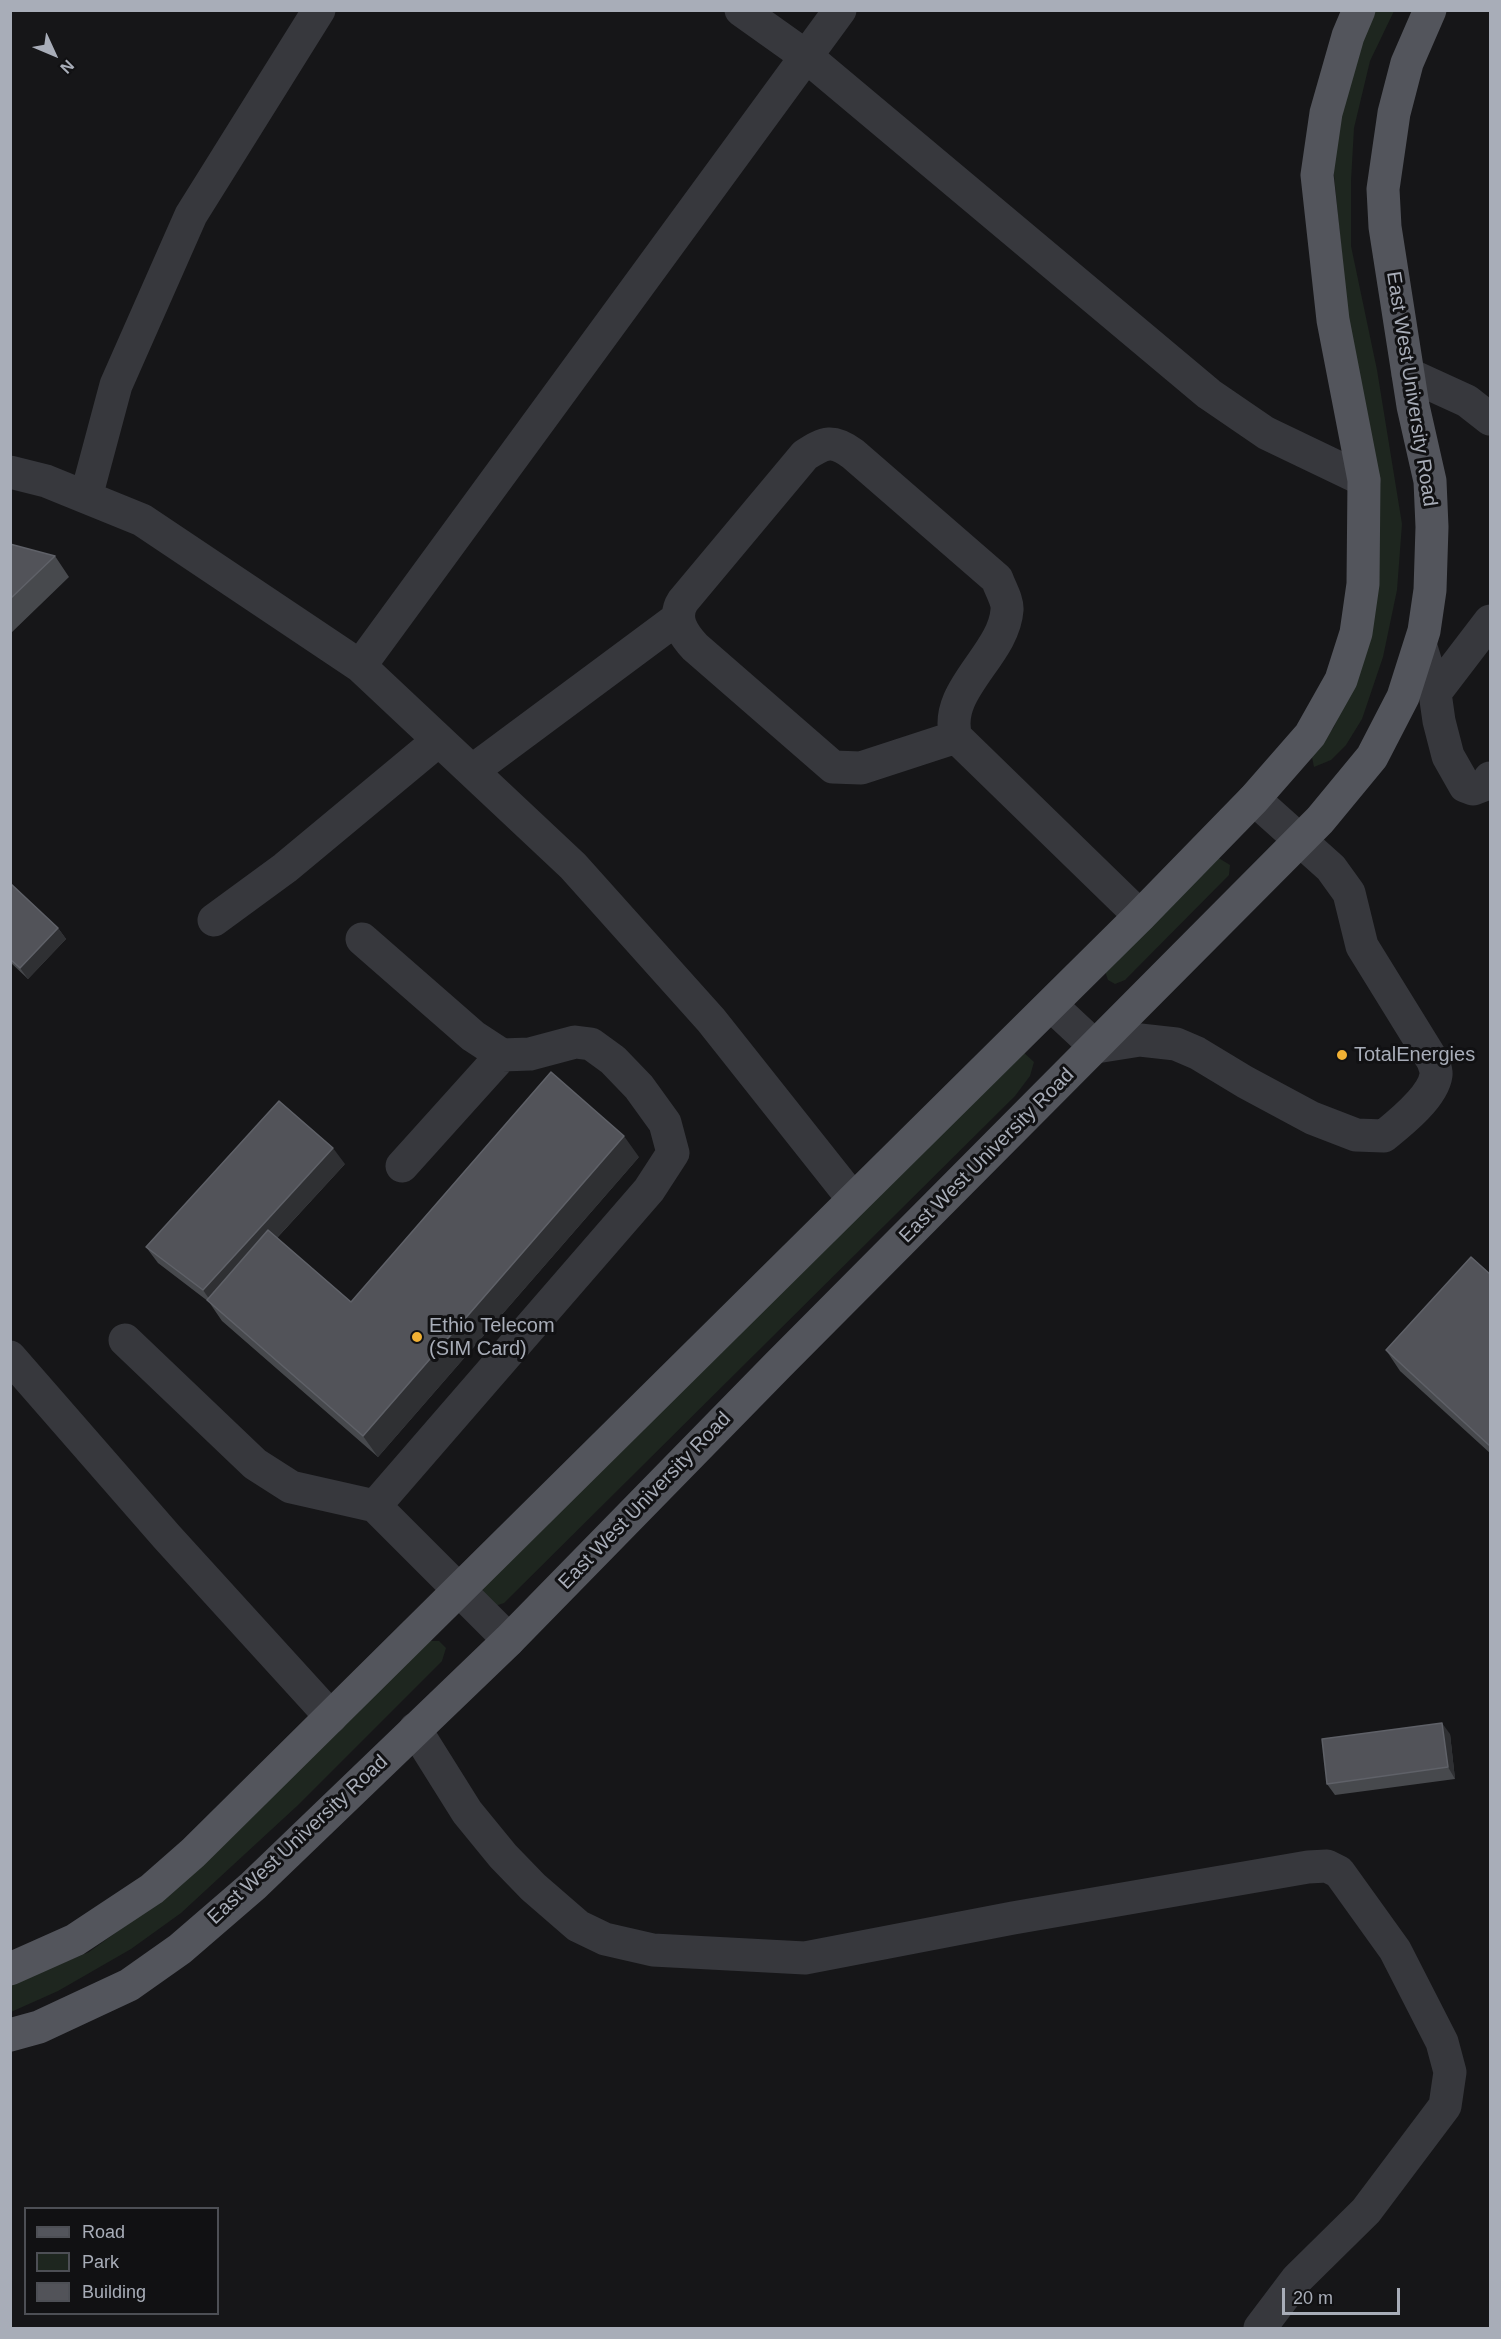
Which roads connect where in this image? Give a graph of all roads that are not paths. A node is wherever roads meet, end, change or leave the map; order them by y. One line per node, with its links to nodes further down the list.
1 (319, 10): 11 (street)
2 (741, 10): 6 (street)
3 (840, 10): 6 (street)
4 (1359, 10): 10 (main road)
5 (1430, 10): 7 (main road, East West University Road)
6 (807, 57): 10 (street); 15 (street)
7 (1408, 374): 8 (street); 14 (main road, East West University Road)
8 (1491, 418)
9 (10, 472): 11 (street)
10 (1364, 480): 21 (main road)
11 (86, 497): 15 (street)
12 (678, 618): 17 (street); 17 (street); 19 (street)
13 (1491, 621): 16 (street)
14 (1421, 647): 16 (street); 22 (main road, East West University Road)
15 (360, 666): 18 (street)
16 (1436, 693): 20 (street)
17 (956, 737): 23 (street)
18 (439, 740): 19 (street); 24 (street)
19 (472, 771): 30 (street)
20 (1491, 778)
21 (1254, 799): 22 (street); 23 (main road)
22 (1299, 840): 27 (main road, East West University Road); 27 (street)
23 (1140, 916): 26 (main road)
24 (214, 920)
25 (362, 939): 28 (street)
26 (1051, 1005): 27 (street); 30 (main road)
27 (1096, 1047): 35 (main road, East West University Road)
28 (502, 1055): 29 (street); 33 (street)
29 (402, 1166)
30 (853, 1199): 34 (main road)
31 (125, 1340): 33 (street)
32 (10, 1357): 36 (street)
33 (375, 1506): 34 (street)
34 (459, 1590): 35 (street); 36 (main road)
35 (509, 1640): 37 (main road, East West University Road)
36 (331, 1717): 38 (main road)
37 (415, 1729): 39 (main road, East West University Road); 40 (street)
38 (10, 1969)
39 (10, 2035)
40 (1260, 2328)

